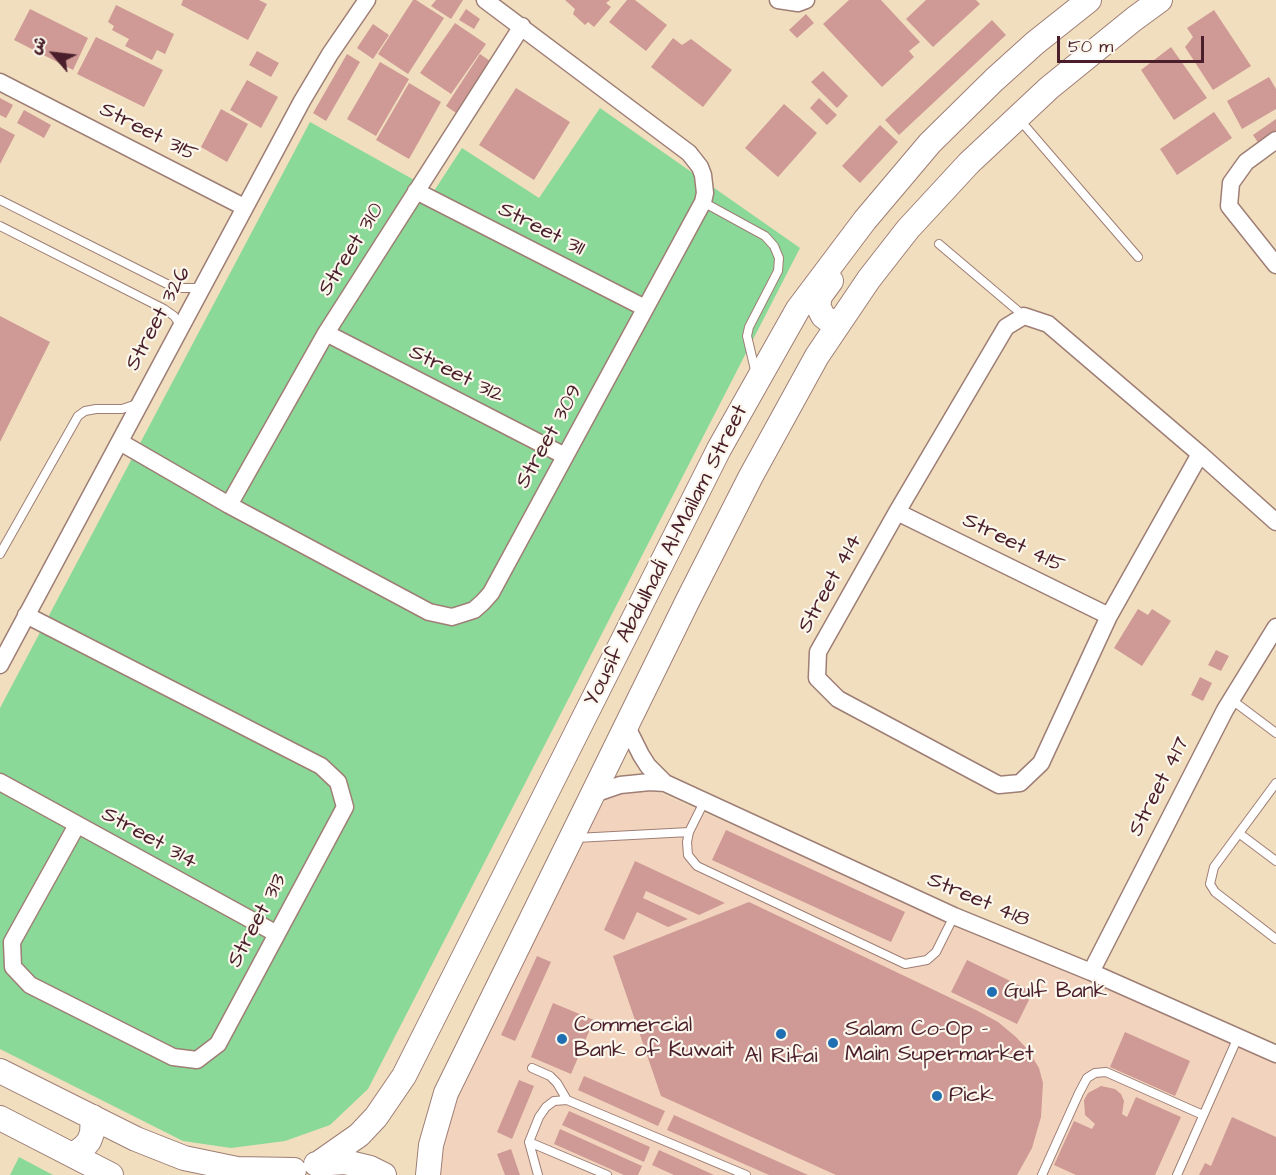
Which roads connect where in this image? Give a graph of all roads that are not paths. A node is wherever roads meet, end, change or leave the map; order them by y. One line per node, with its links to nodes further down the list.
1 (367, 0): 15 (street, Street 326)
2 (485, 0): 7 (street)
3 (778, 0): 4 (street)
4 (806, 0)
5 (1089, 0): 11 (street, Yousif Abdulhadi Al-Mailam Street)
6 (1160, 0): 9 (street, Yousif Abdulhadi Al-Mailam Street)
7 (522, 26): 12 (street, Street 310); 14 (street)
8 (0, 82): 15 (street, Street 315)
9 (1017, 116): 18 (lane); 24 (street, Yousif Abdulhadi Al-Mailam Street)
10 (1276, 140): 19 (street)
11 (930, 143): 24 (street); 25 (street, Yousif Abdulhadi Al-Mailam Street)
12 (416, 191): 21 (street, Street 311); 26 (street, Street 310)
13 (0, 200): 20 (lane)
14 (703, 202): 21 (street, Street 309); 28 (lane)
15 (244, 207): 20 (street, Street 326)
16 (0, 226): 23 (lane)
17 (939, 244): 22 (lane)
18 (1138, 257)
19 (1276, 265)
20 (201, 288): 23 (street, Street 326)
21 (645, 308): 32 (street, Street 309)
22 (1024, 315): 31 (street); 34 (street, Street 414)
23 (181, 326): 29 (street, Street 326)
24 (836, 326): 27 (street, Yousif Abdulhadi Al-Mailam Street)
25 (786, 329): 27 (street); 28 (street, Yousif Abdulhadi Al-Mailam Street)
26 (326, 333): 32 (street, Street 312); 33 (street, Street 310)
27 (817, 356): 42 (street, Yousif Abdulhadi Al-Mailam Street)
28 (758, 380): 68 (street, Yousif Abdulhadi Al-Mailam Street)
29 (141, 403): 30 (street, Street 326); 36 (lane)
30 (120, 442): 33 (street, Street 309); 37 (street, Street 326)
31 (1200, 454): 35 (street); 38 (street, Street 414)
32 (565, 456): 33 (street, Street 309)
33 (229, 505)
34 (897, 512): 38 (street, Street 415); 38 (street, Street 414)
35 (1276, 522)
36 (0, 554)
37 (26, 615): 40 (street, Street 326); 55 (street, Street 313)
38 (1109, 616)
39 (1276, 627): 41 (street, Street 417)
40 (0, 665)
41 (1232, 700): 43 (lane); 57 (street, Street 417)
42 (628, 721): 45 (street, Street 418); 47 (street, Yousif Abdulhadi Al-Mailam Street)
43 (1276, 733)
44 (0, 782): 49 (street, Street 314)
45 (665, 783): 47 (street, Street 418); 48 (street, Street 418)
46 (1275, 785): 51 (lane)
47 (591, 795): 52 (street, Yousif Abdulhadi Al-Mailam Street)
48 (705, 800): 50 (lane); 54 (street, Street 418)
49 (77, 825): 55 (street, Street 314); 55 (street, Street 313)
50 (689, 832): 52 (lane); 54 (lane)
51 (1240, 834): 53 (lane); 56 (lane)
52 (569, 839): 72 (street, Yousif Abdulhadi Al-Mailam Street)
53 (1276, 861)
54 (954, 916): 57 (street, Street 418)
55 (277, 934)
56 (1276, 939)
57 (1091, 972): 58 (street, Street 418)
58 (1238, 1037): 59 (street, Street 418); 63 (lane)
59 (1276, 1054)
60 (532, 1068): 62 (lane)
61 (0, 1071): 64 (street)
62 (567, 1100): 66 (lane); 75 (lane)
63 (1203, 1115): 76 (lane); 77 (lane)
64 (93, 1117): 67 (street); 69 (street)
65 (0, 1118): 67 (street)
66 (530, 1142): 73 (lane); 74 (lane)
67 (73, 1155): 70 (street)
68 (319, 1163): 69 (street); 71 (street)
69 (290, 1173)
70 (111, 1175)
71 (384, 1175)
72 (428, 1175)
73 (538, 1175)
74 (607, 1175)
75 (746, 1175)
76 (1042, 1175)
77 (1177, 1175)

